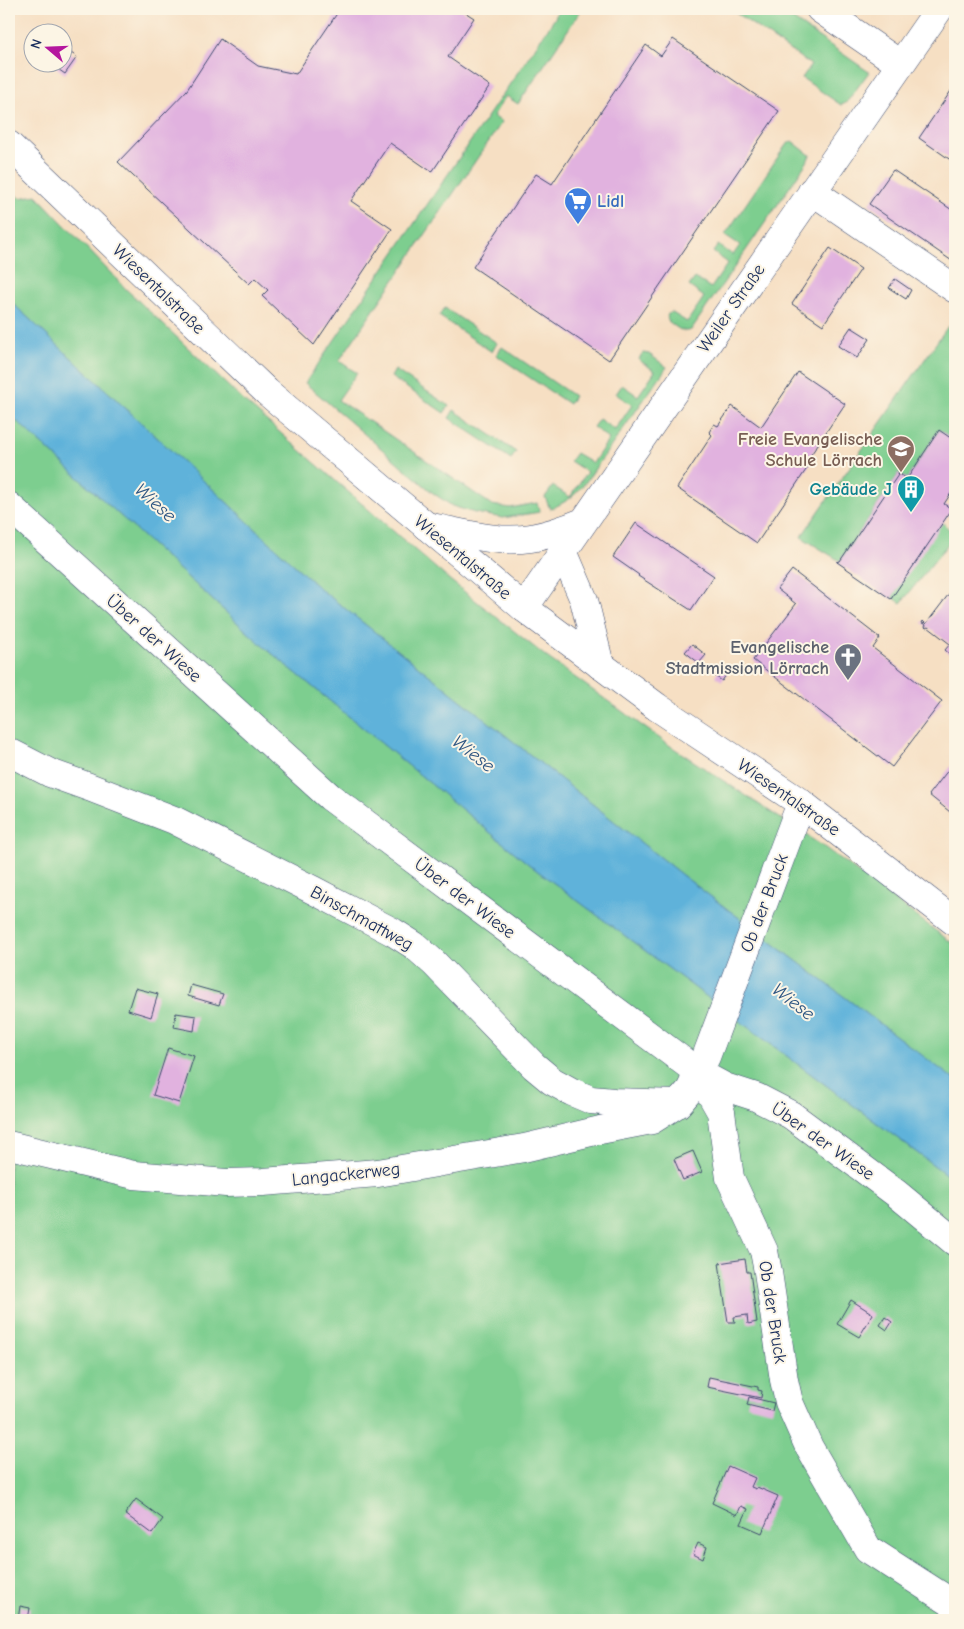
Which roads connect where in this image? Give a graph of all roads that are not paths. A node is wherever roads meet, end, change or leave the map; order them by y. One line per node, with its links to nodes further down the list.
1 (820, 9): 3 (street)
2 (939, 9): 3 (street, Weiler Straße)
3 (900, 64): 5 (street, Weiler Straße)
4 (9, 145): 9 (street, Wiesentalstraße)
5 (812, 191): 6 (street); 8 (street, Weiler Straße)
6 (955, 289)
7 (9, 506): 16 (street, Über der Wiese)
8 (583, 522): 9 (street); 10 (street, Weiler Straße)
9 (426, 526): 11 (street, Wiesentalstraße)
10 (563, 551): 11 (street, Weiler Straße); 12 (street)
11 (524, 608): 12 (street, Wiesentalstraße)
12 (600, 665): 14 (street, Wiesentalstraße)
13 (9, 752): 17 (street, Binschmattweg)
14 (801, 803): 15 (street, Wiesentalstraße); 16 (street, Ob der Bruck)
15 (955, 922)
16 (703, 1065): 17 (street); 19 (street, Über der Wiese); 20 (street, Ob der Bruck)
17 (678, 1104): 18 (street, Langackerweg)
18 (9, 1145)
19 (955, 1242)
20 (955, 1605)

